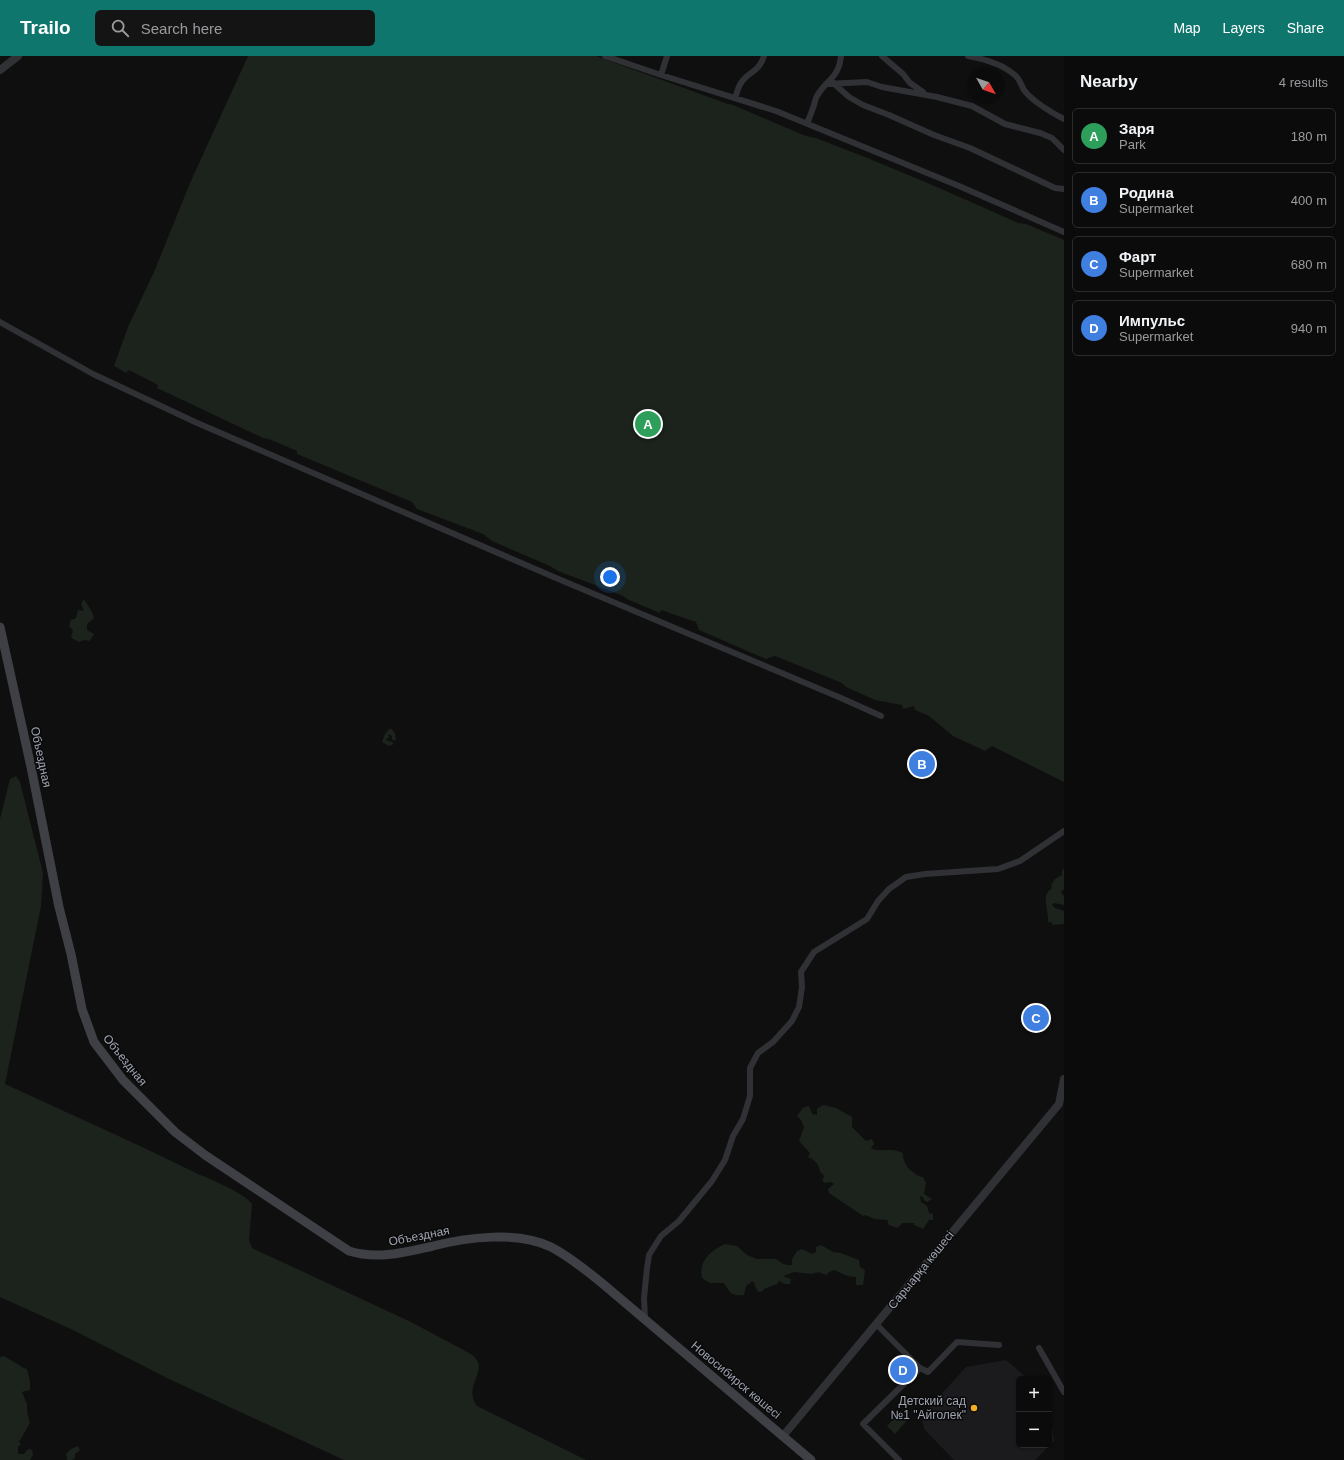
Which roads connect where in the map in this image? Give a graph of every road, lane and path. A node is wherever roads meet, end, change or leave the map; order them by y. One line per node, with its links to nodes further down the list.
1 (18, 56): 8 (street)
2 (605, 56): 9 (street)
3 (667, 56): 9 (street)
4 (764, 56): 12 (street)
5 (842, 56): 10 (street)
6 (882, 56): 11 (street)
7 (968, 56): 13 (street)
8 (1, 67)
9 (661, 76): 12 (street)
10 (830, 83): 11 (street); 14 (street); 16 (street)
11 (928, 95): 15 (street)
12 (735, 98): 14 (street)
13 (1064, 119)
14 (807, 123): 17 (street)
15 (1064, 150)
16 (1064, 189)
17 (1064, 232)
18 (0, 322): 20 (street)
19 (0, 627): 24 (main road, Объездная)
20 (881, 716)
21 (1064, 830): 24 (street)
22 (1064, 1079): 23 (street)
23 (1061, 1106): 25 (street, Сарыарқа көшесі)
24 (645, 1319): 30 (main road, Новосибирск көшесі)
25 (876, 1324): 28 (street); 30 (street, Сарыарқа көшесі)
26 (999, 1345): 28 (street)
27 (1039, 1348): 29 (street)
28 (920, 1368): 32 (street)
29 (1064, 1392)
30 (783, 1436): 31 (main road, Новосибирск көшесі)
31 (811, 1460)
32 (899, 1460)

